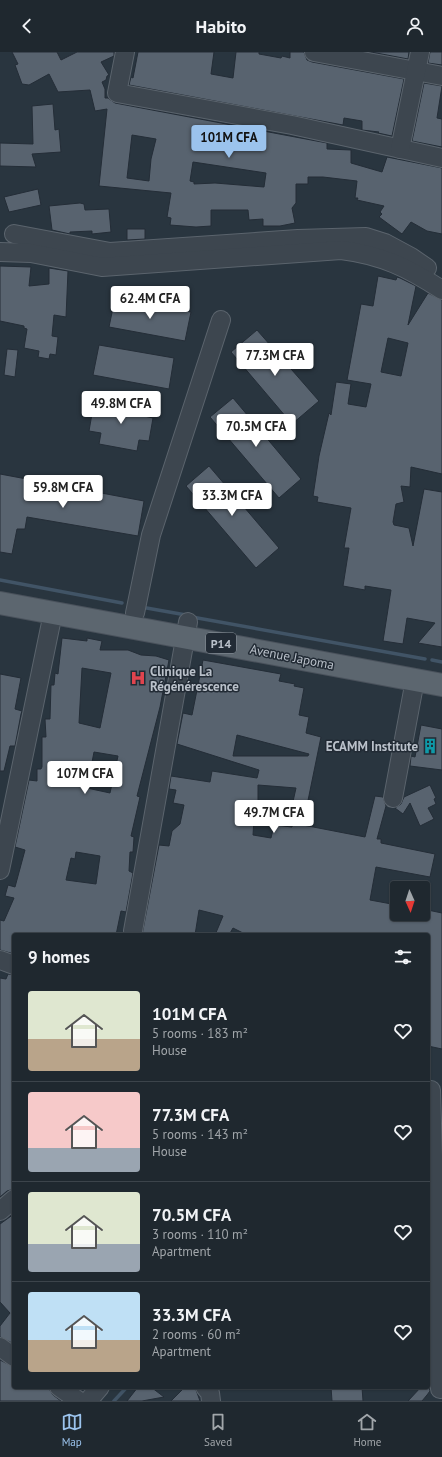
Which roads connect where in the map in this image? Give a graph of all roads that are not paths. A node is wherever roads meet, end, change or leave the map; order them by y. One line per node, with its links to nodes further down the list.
1 (125, 52): 6 (street)
2 (314, 52): 4 (street)
3 (420, 52): 4 (street)
4 (416, 71): 5 (street); 6 (street)
5 (442, 76)
6 (400, 149): 7 (street)
7 (442, 158)
8 (14, 234): 10 (street)
9 (0, 252): 11 (street)
10 (442, 279)
11 (442, 290)
12 (221, 320): 16 (street)
13 (0, 588): 16 (main road, Avenue Japoma / P14)
14 (0, 603): 15 (main road, Avenue Japoma / P14)
15 (53, 613): 17 (main road, Avenue Japoma / P14); 22 (street)
16 (135, 613): 17 (main road, Avenue Japoma / P14)
17 (187, 629): 18 (main road, Avenue Japoma / P14); 19 (main road, Avenue Japoma / P14); 23 (street)
18 (442, 670)
19 (414, 680): 20 (main road, Avenue Japoma / P14); 21 (street)
20 (442, 685)
21 (393, 798)
22 (0, 870)
23 (133, 931)
24 (0, 960): 25 (street)
25 (12, 964)
26 (434, 1089): 34 (street)
27 (12, 1201): 28 (street)
28 (0, 1211)
29 (0, 1347): 30 (street)
30 (12, 1356)
31 (62, 1389): 35 (street)
32 (98, 1389): 36 (street)
33 (207, 1389): 37 (street)
34 (438, 1393)
35 (80, 1401)
36 (88, 1401)
37 (211, 1401)

